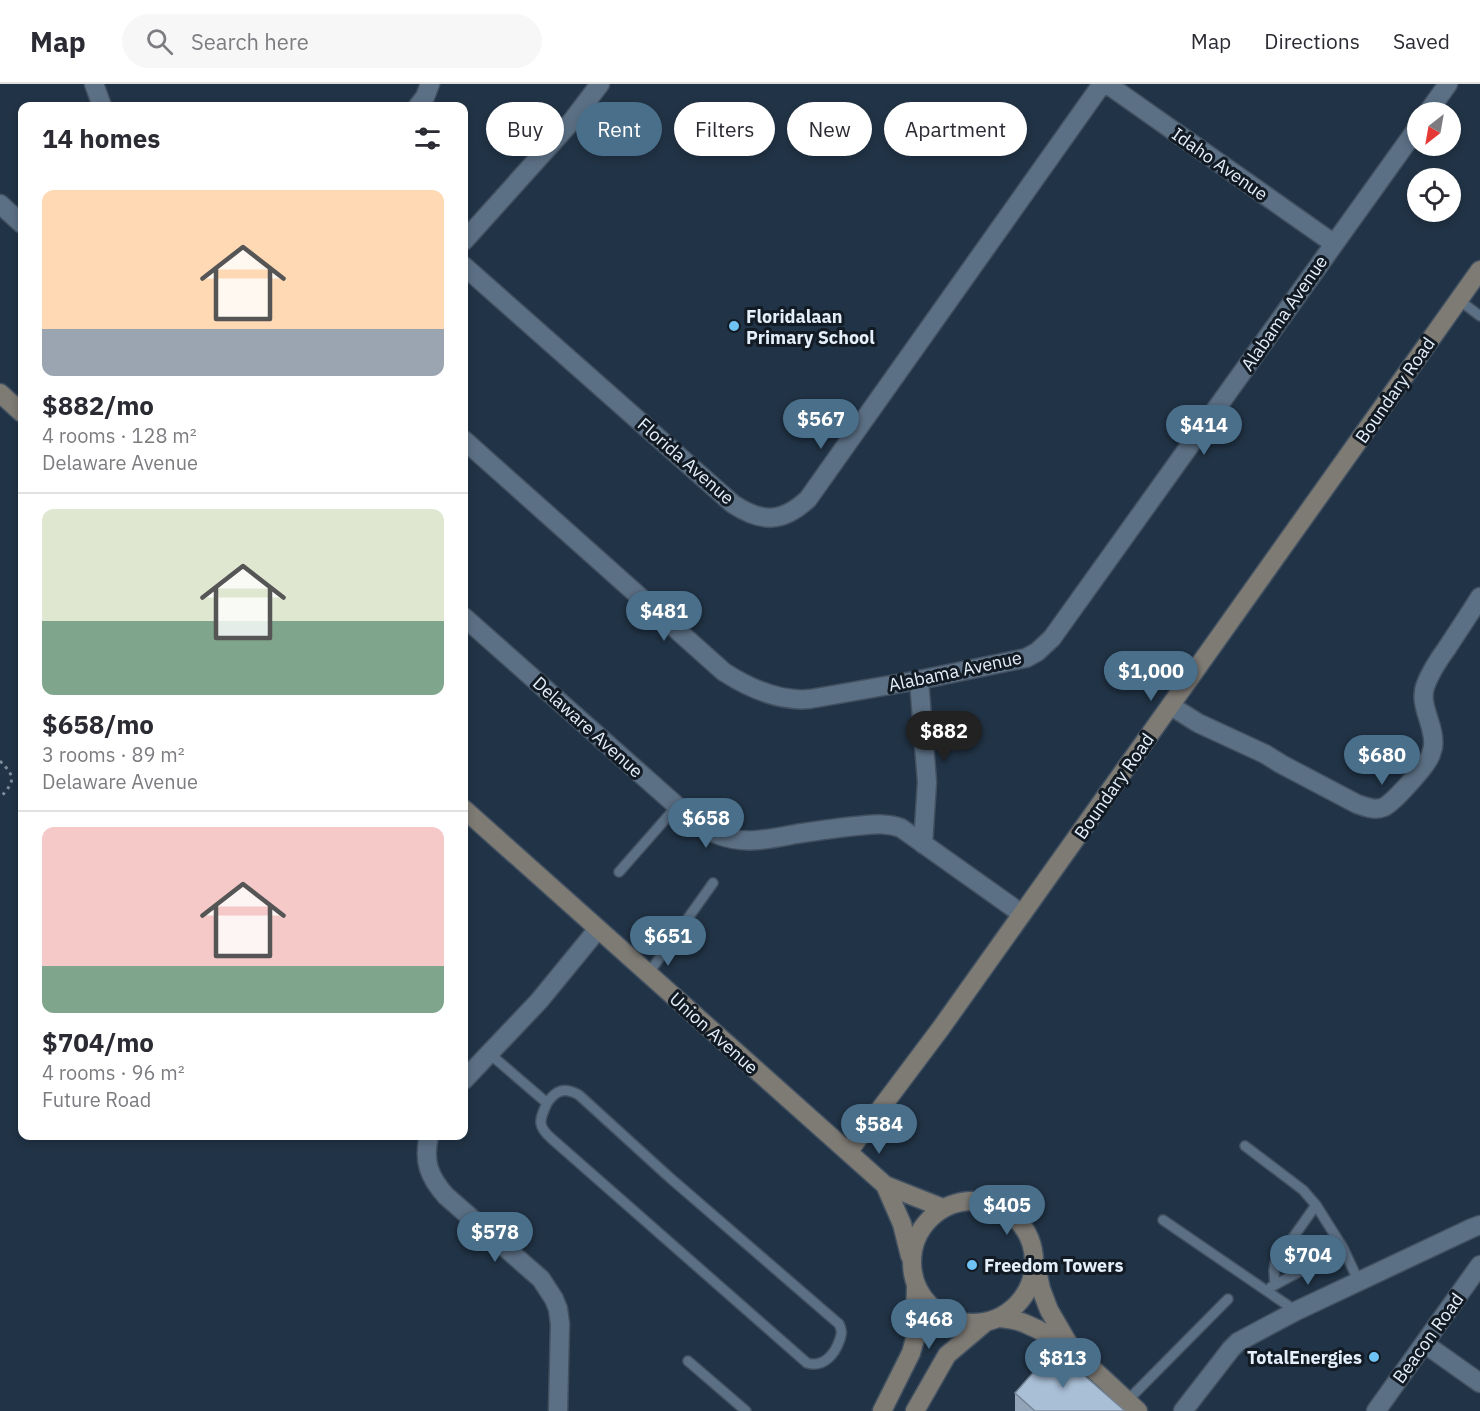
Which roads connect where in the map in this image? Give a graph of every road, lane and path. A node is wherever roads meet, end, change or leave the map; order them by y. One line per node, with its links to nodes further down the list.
1 (94, 84): 7 (street)
2 (430, 84): 8 (street)
3 (600, 84): 13 (street)
4 (1101, 84): 15 (street, Florida Avenue)
5 (1107, 84): 14 (street, Idaho Avenue)
6 (1448, 84): 9 (street)
7 (101, 102)
8 (421, 102)
9 (1435, 102)
10 (1407, 142): 14 (street, Alabama Avenue)
11 (0, 204): 12 (street)
12 (18, 220)
13 (468, 237)
14 (1334, 243): 24 (street, Alabama Avenue)
15 (468, 270)
16 (1480, 270): 17 (street, Boundary Road)
17 (1459, 300): 18 (lane); 25 (street, Boundary Road)
18 (1480, 316)
19 (0, 393): 20 (street)
20 (18, 409)
21 (468, 444): 24 (street, Alabama Avenue)
22 (1480, 597): 25 (street)
23 (468, 621): 28 (street, Delaware Avenue)
24 (919, 680): 30 (street)
25 (1171, 706): 33 (street, Boundary Road)
26 (0, 761): 27 (path)
27 (0, 798)
28 (677, 806): 30 (street, Delaware Avenue); 31 (lane)
29 (468, 813): 34 (street, Union Avenue)
30 (922, 844): 33 (street, Delaware Avenue)
31 (619, 872)
32 (713, 883): 35 (lane)
33 (1022, 914): 41 (street, Boundary Road)
34 (598, 929): 35 (street, Union Avenue); 36 (street)
35 (648, 974): 41 (street, Union Avenue)
36 (490, 1053): 37 (street); 38 (lane)
37 (468, 1076)
38 (547, 1103): 38 (lane)
39 (428, 1140): 64 (street)
40 (1245, 1146): 43 (lane)
41 (848, 1152): 42 (street, Union Avenue)
42 (885, 1185): 44 (street, Union Avenue); 49 (street, Union Avenue)
43 (1316, 1205): 47 (lane); 53 (lane)
44 (943, 1208): 48 (street); 49 (street)
45 (1164, 1220): 54 (lane)
46 (1480, 1225): 51 (street)
47 (1343, 1248): 51 (lane); 53 (lane)
48 (1035, 1261): 57 (street); 59 (street)
49 (912, 1263): 52 (street)
50 (1480, 1265): 58 (street, Beacon Road)
51 (1359, 1282): 56 (street)
52 (916, 1284): 57 (street); 66 (street)
53 (1275, 1285): 54 (lane)
54 (1266, 1290): 56 (lane)
55 (1228, 1299): 63 (lane)
56 (1296, 1311): 67 (street)
57 (992, 1320): 59 (street); 62 (street)
58 (1425, 1344): 61 (street); 68 (street, Beacon Road)
59 (1075, 1355): 63 (street)
60 (688, 1361): 65 (lane)
61 (1480, 1383)
62 (921, 1405)
63 (1133, 1406)
64 (558, 1411)
65 (746, 1411)
66 (882, 1411)
67 (1182, 1411)
68 (1376, 1411)

